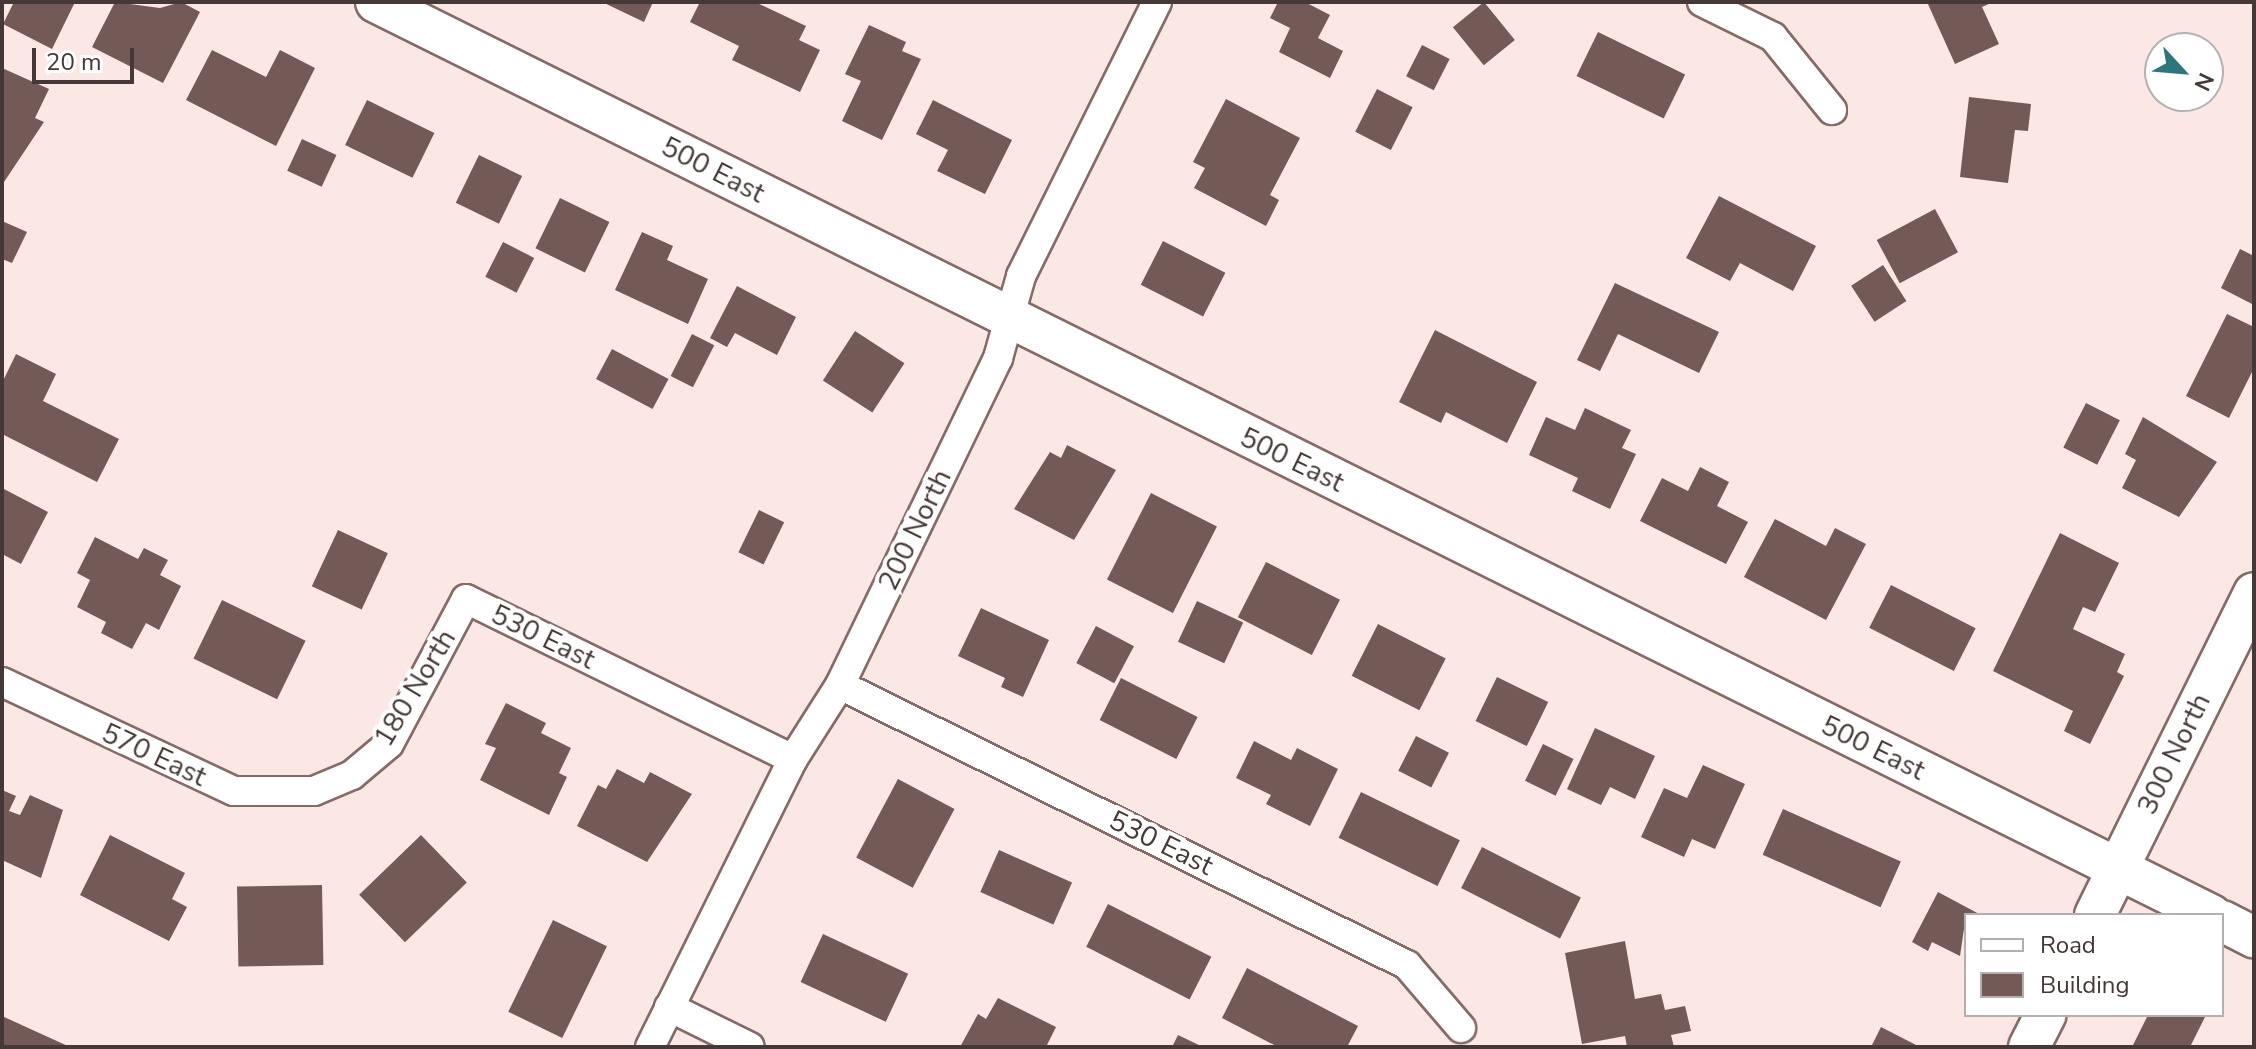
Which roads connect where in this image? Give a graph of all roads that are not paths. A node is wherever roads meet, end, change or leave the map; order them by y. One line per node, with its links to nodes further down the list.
1 (376, 2): 5 (street, 500 East)
2 (1157, 2): 5 (street, 200 North)
3 (1702, 2): 4 (street)
4 (1832, 110)
5 (1009, 319): 9 (street, 200 North); 12 (street, 500 East)
6 (2254, 593): 12 (street, 300 North)
7 (466, 599): 10 (street, 530 East); 11 (street, 180 North)
8 (2, 682): 11 (street, 570 East)
9 (840, 685): 10 (street, 200 North); 19 (street, 530 East)
10 (793, 759): 17 (street, 200 North)
11 (314, 791)
12 (2117, 869): 13 (street, 300 North); 14 (street, 500 East)
13 (2096, 913)
14 (2207, 913)
15 (2224, 922): 16 (street)
16 (2254, 937)
17 (669, 1007): 20 (street, 200 North); 21 (street)
18 (2044, 1017): 22 (street)
19 (1461, 1028)
20 (650, 1047)
21 (750, 1047)
22 (2029, 1047)

